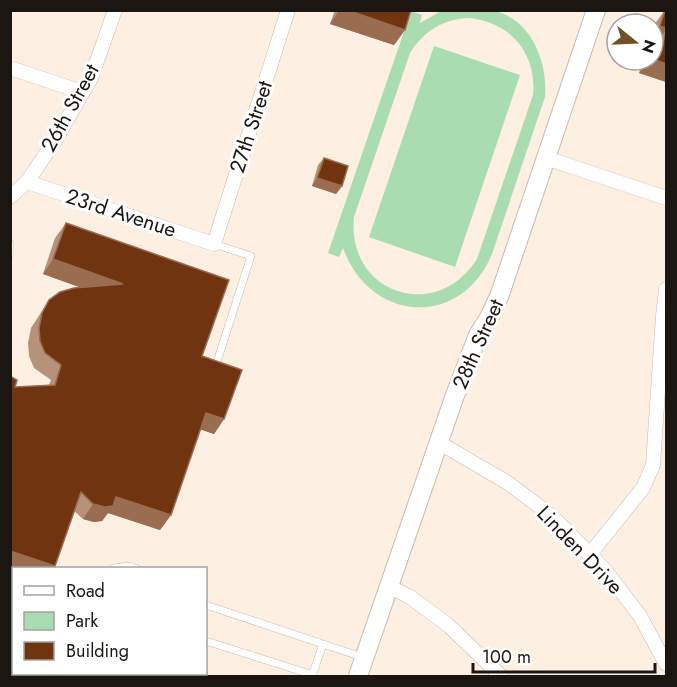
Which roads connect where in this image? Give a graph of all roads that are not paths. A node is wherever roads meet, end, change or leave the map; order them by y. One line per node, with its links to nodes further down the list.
1 (115, 10): 5 (street, 26th Street)
2 (288, 10): 11 (street, 27th Street)
3 (596, 10): 6 (street, 28th Street)
4 (10, 68): 5 (street)
5 (82, 92): 7 (street, 26th Street)
6 (546, 158): 9 (street); 15 (street, 28th Street)
7 (27, 182): 8 (street, 26th Street); 11 (street, 23rd Avenue)
8 (10, 197)
9 (666, 198)
10 (10, 244): 12 (lane)
11 (214, 244): 14 (lane)
12 (10, 254)
13 (666, 289): 16 (street)
14 (214, 371)
15 (438, 442): 16 (street, Linden Drive); 17 (street, 28th Street)
16 (590, 554): 22 (street, Linden Drive)
17 (388, 585): 21 (street, 28th Street); 25 (street)
18 (207, 605): 20 (lane)
19 (207, 641): 23 (lane)
20 (323, 644): 21 (lane); 23 (lane)
21 (364, 658): 24 (street, 28th Street)
22 (666, 664)
23 (313, 676)
24 (358, 676)
25 (501, 676)

